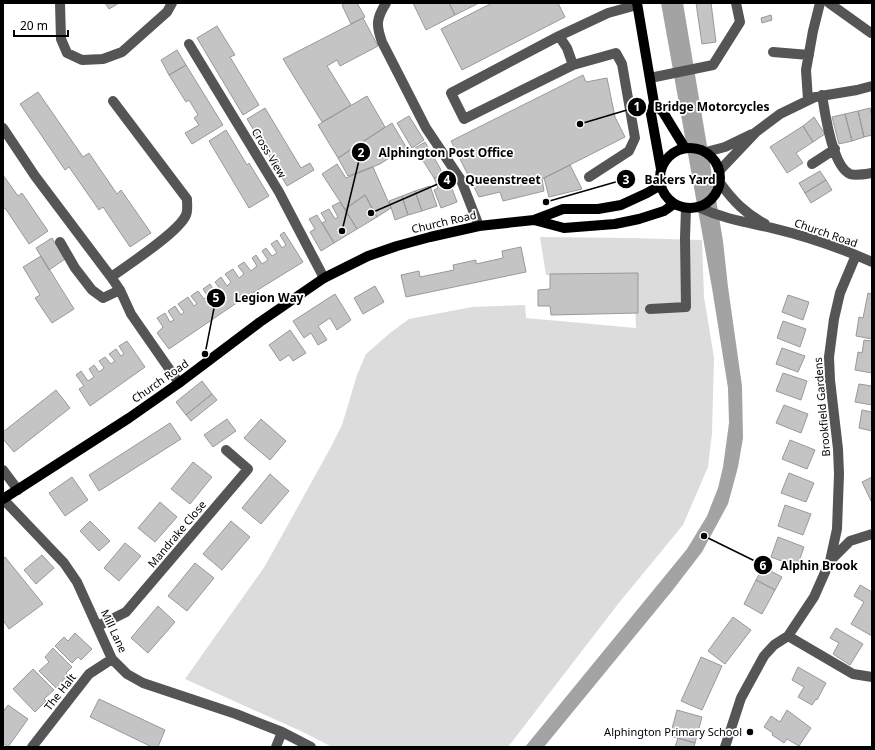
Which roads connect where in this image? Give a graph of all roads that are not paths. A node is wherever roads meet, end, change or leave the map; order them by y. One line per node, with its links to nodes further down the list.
1 (60, 3): 2 (street)
2 (172, 3)
3 (386, 3): 36 (street)
4 (736, 3): 14 (street)
5 (820, 3): 12 (street)
6 (829, 3): 8 (street)
7 (637, 4): 9 (street); 14 (main road)
8 (872, 33)
9 (559, 36): 13 (street); 13 (street)
10 (189, 44): 42 (street, Cross View)
11 (772, 52): 12 (street)
12 (808, 55): 17 (street)
13 (573, 65): 29 (street)
14 (650, 78): 19 (main road)
15 (872, 86): 16 (street)
16 (822, 95): 17 (street); 23 (street)
17 (808, 100): 21 (street)
18 (113, 101): 41 (street)
19 (654, 103): 22 (main road); 26 (main road)
20 (3, 128): 41 (street)
21 (756, 132): 24 (street); 27 (street)
22 (685, 148): 24 (main road); 26 (main road)
23 (834, 149): 25 (street); 28 (street)
24 (706, 152): 27 (main road)
25 (812, 164)
26 (661, 169): 31 (main road)
27 (720, 170): 30 (main road)
28 (872, 174)
29 (589, 177)
30 (720, 183): 33 (main road); 37 (street, Church Road)
31 (660, 185): 32 (main road); 35 (main road, Church Road)
32 (674, 204): 34 (main road); 35 (main road, Church Road)
33 (698, 207): 34 (main road); 37 (street, Church Road)
34 (686, 208): 44 (street)
35 (534, 220): 36 (main road, Church Road)
36 (479, 226): 42 (main road, Church Road)
37 (772, 228): 39 (street, Church Road)
38 (60, 242): 43 (street)
39 (856, 255): 40 (street, Church Road); 51 (street, Brookfield Gardens)
40 (872, 262)
41 (111, 277): 43 (street)
42 (324, 278): 45 (main road, Church Road)
43 (120, 290): 45 (street)
44 (650, 309)
45 (179, 383): 48 (main road, Church Road)
46 (226, 450): 52 (street, Mandrake Close)
47 (3, 470): 48 (street)
48 (18, 490): 49 (main road, Church Road)
49 (3, 499): 52 (street, Mill Lane)
50 (872, 534): 51 (street)
51 (830, 561): 53 (street)
52 (98, 626): 54 (street, Mill Lane)
53 (788, 636): 55 (street); 60 (street)
54 (112, 659): 56 (street, Mill Lane); 57 (street, The Halt)
55 (872, 677)
56 (282, 732): 58 (street); 59 (street, Mill Lane)
57 (32, 747)
58 (276, 747)
59 (311, 747)
60 (725, 747)

